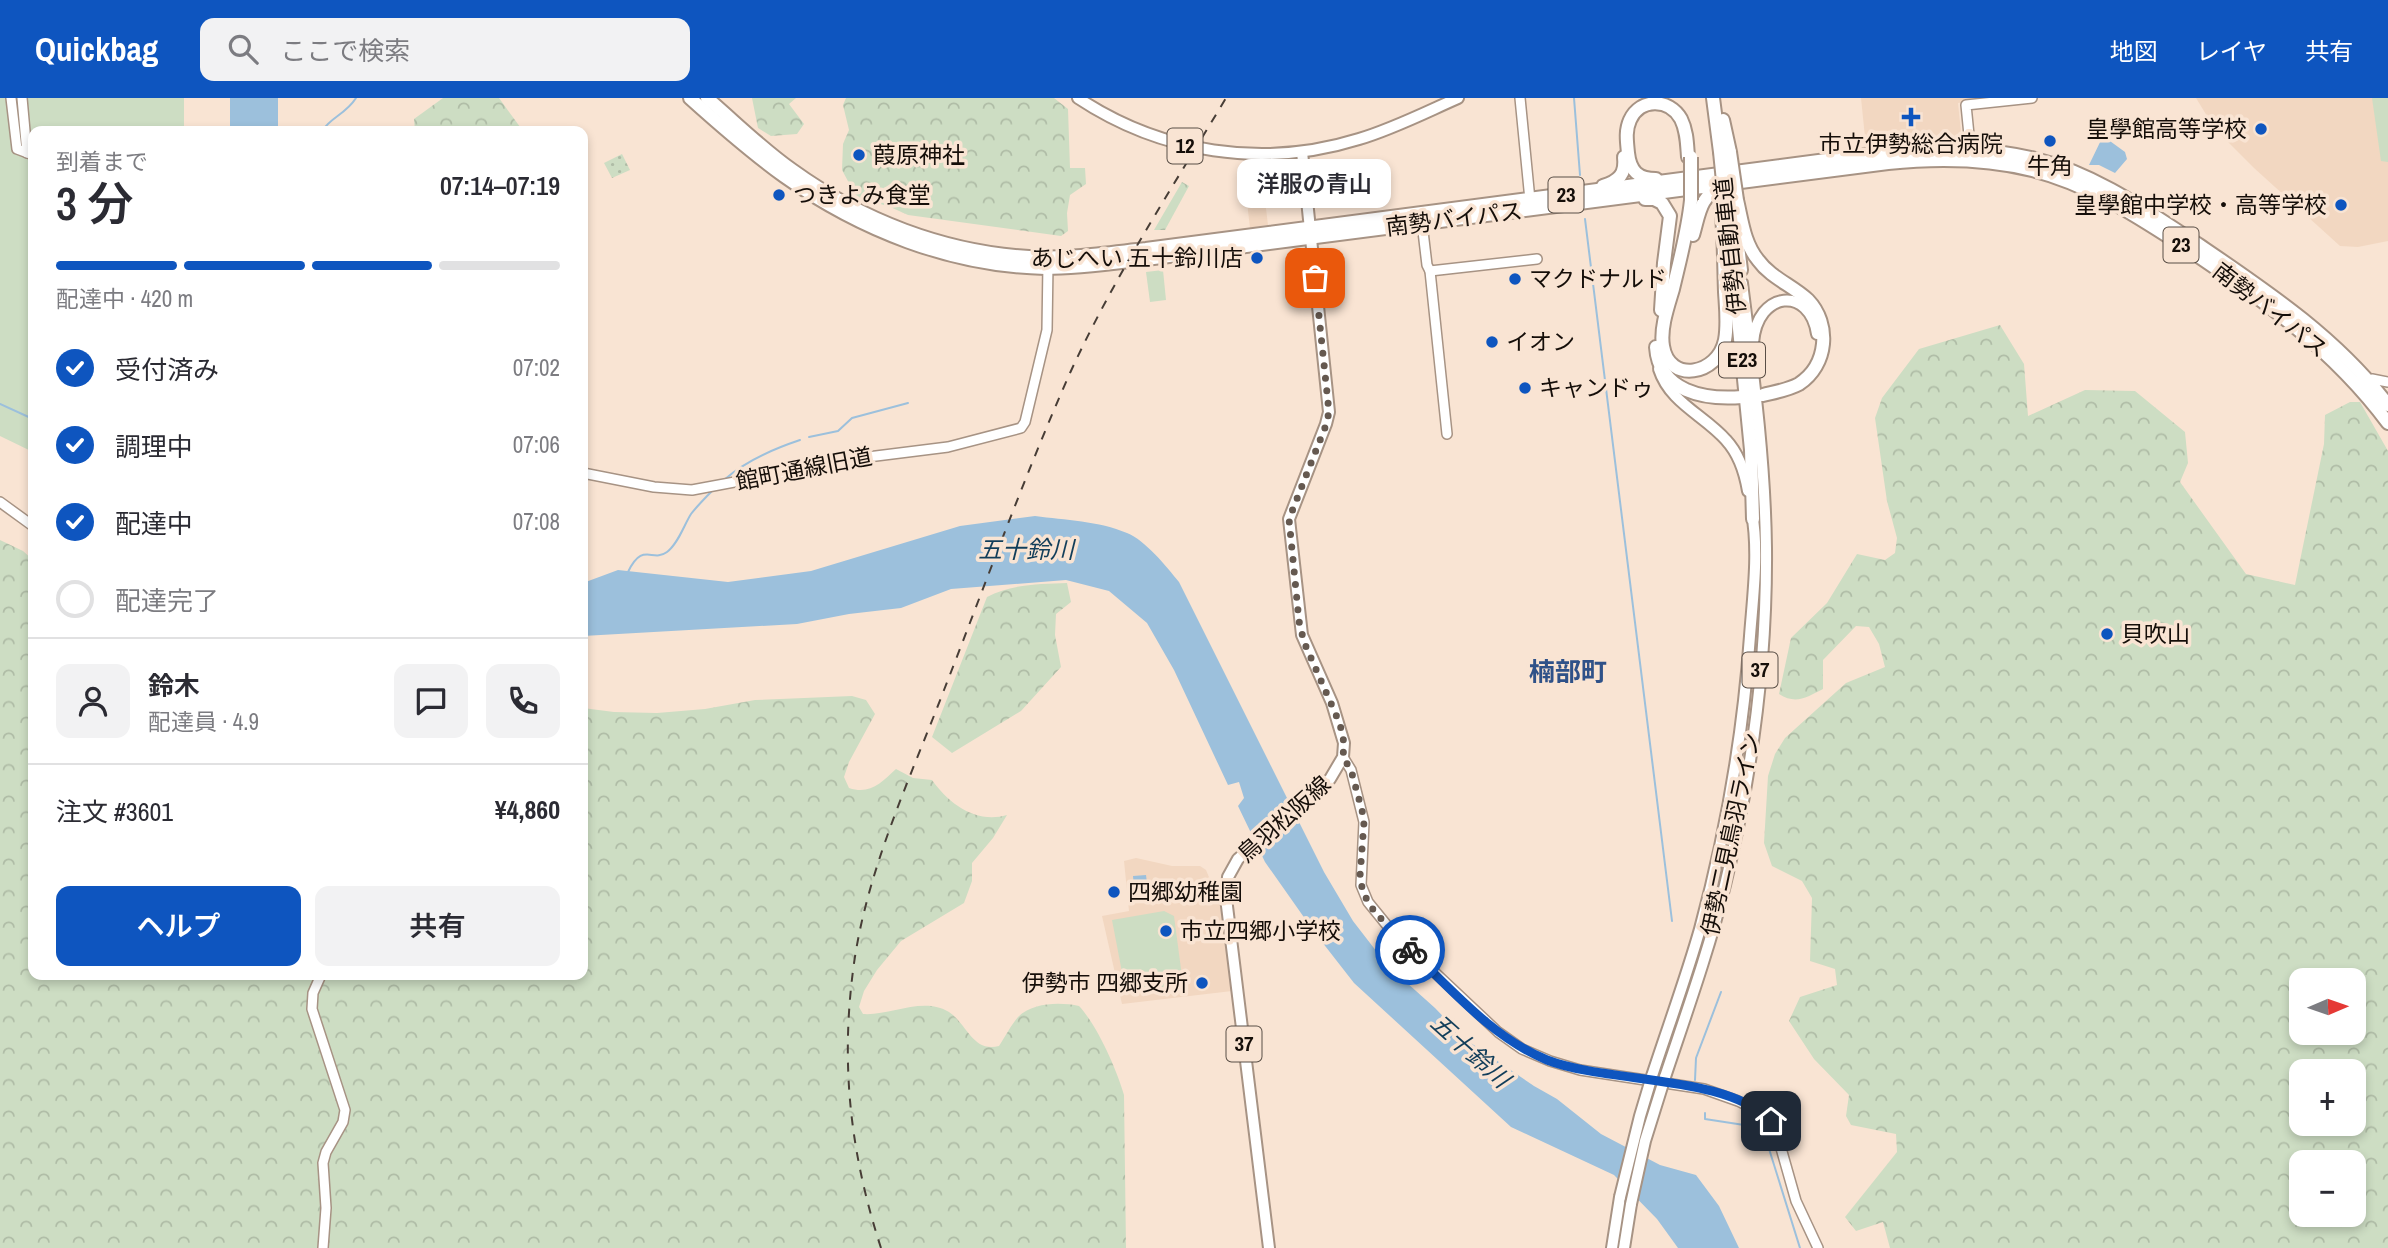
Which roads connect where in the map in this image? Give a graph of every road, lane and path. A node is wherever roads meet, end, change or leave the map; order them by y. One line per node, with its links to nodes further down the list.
1 (11, 98): 15 (street)
2 (22, 98): 12 (street)
3 (690, 98): 26 (highway, 南勢バイパス / 23)
4 (707, 98): 26 (highway, 南勢バイパス / 23)
5 (1078, 98): 13 (main road, 12)
6 (1458, 98): 13 (main road)
7 (1520, 98): 21 (street)
8 (1647, 98): 20 (highway)
9 (1665, 98): 17 (highway)
10 (1715, 98): 14 (highway, 伊勢自動車道 / E23); 14 (highway, 伊勢自動車道 / E23)
11 (2032, 98): 16 (street)
12 (28, 140)
13 (1302, 152): 24 (main road, 鳥羽松阪線)
14 (1723, 152): 22 (highway, E23, bridge)
15 (28, 153)
16 (1971, 154): 18 (highway, 南勢バイパス / 23); 19 (highway, 南勢バイパス / 23); 32 (highway, 南勢バイパス / 23)
17 (1690, 157): 18 (highway); 29 (highway, bridge)
18 (1741, 172): 20 (highway, 南勢バイパス / 23)
19 (1759, 179): 20 (highway, 南勢バイパス / 23); 29 (highway)
20 (1574, 199): 21 (highway, 南勢バイパス / 23); 23 (highway, 南勢バイパス / 23); 29 (highway)
21 (1530, 200): 24 (highway, 南勢バイパス / 23)
22 (1729, 201): 28 (highway, 伊勢自動車道 / E23); 30 (highway, E23); 34 (highway, E23); 40 (highway, 伊勢自動車道 / E23)
23 (1422, 223): 24 (highway, 南勢バイパス / 23); 27 (street)
24 (1311, 232): 26 (highway, 南勢バイパス / 23); 42 (main road, 鳥羽松阪線)
25 (1537, 259): 27 (street)
26 (1049, 262): 38 (street, 館町通線旧道)
27 (1430, 271): 37 (street)
28 (1742, 284): 34 (main road, 伊勢二見鳥羽ライン / 37)
29 (1663, 315): 30 (highway)
30 (1660, 350): 33 (highway, E23); 40 (main road, 37)
31 (2388, 382): 32 (street)
32 (2365, 384): 35 (highway, 南勢バイパス / 23); 36 (highway, 南勢バイパス / 23)
33 (1742, 395)
34 (1761, 395): 34 (main road, 37); 47 (main road, 伊勢二見鳥羽ライン / 37, bridge)
35 (2388, 405)
36 (2388, 423)
37 (1447, 434)
38 (588, 475)
39 (0, 502): 41 (street)
40 (1753, 519): 46 (main road, 伊勢二見鳥羽ライン / 37, bridge)
41 (28, 522)
42 (1343, 757): 45 (main road, 鳥羽松阪線 / 37); 48 (street)
43 (319, 980): 44 (street)
44 (323, 1248)
45 (1269, 1248)
46 (1612, 1248)
47 (1624, 1248)
48 (1818, 1248)

